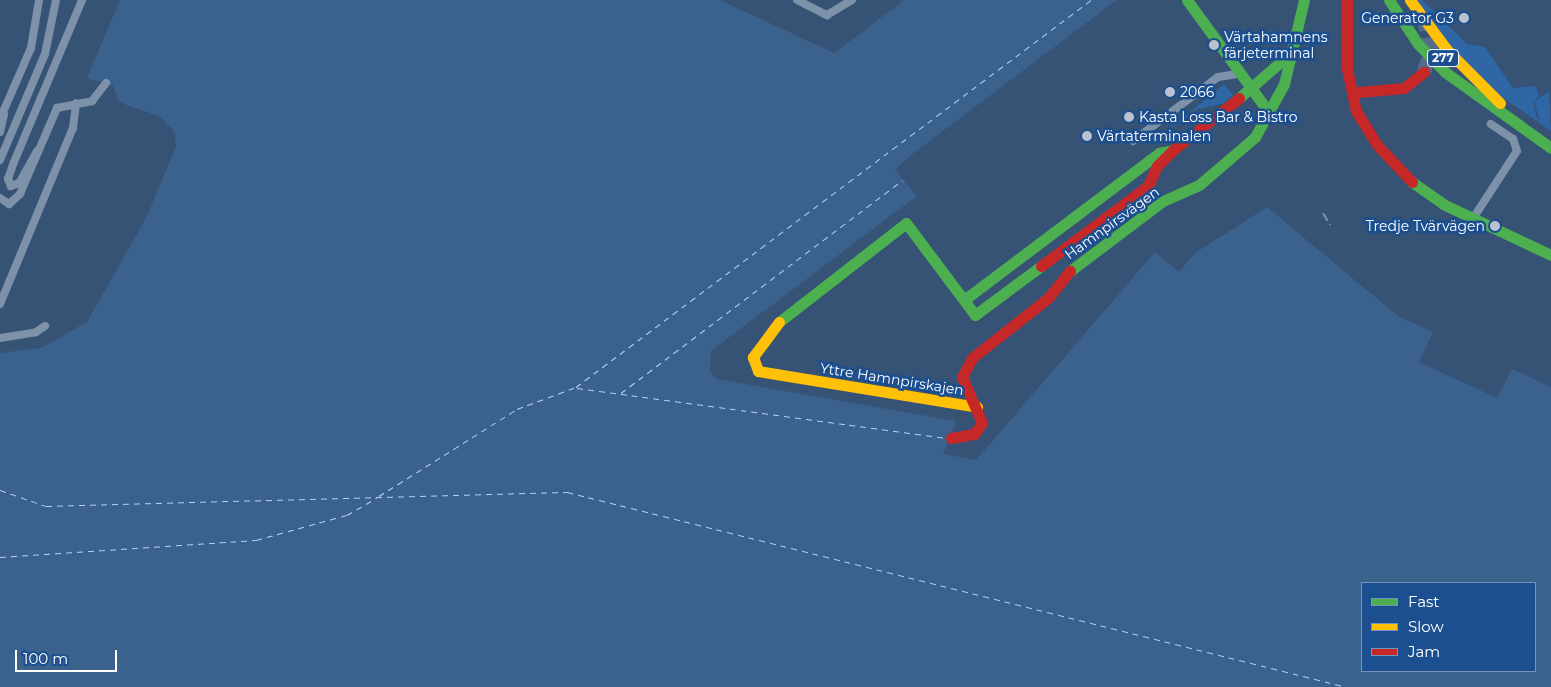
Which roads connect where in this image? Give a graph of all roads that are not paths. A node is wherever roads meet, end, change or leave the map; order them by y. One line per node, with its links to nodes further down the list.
1 (39, 0): 25 (street)
2 (56, 0): 33 (street)
3 (82, 0): 32 (street)
4 (797, 0): 5 (street)
5 (852, 0)
6 (1187, 0): 17 (main road)
7 (1304, 0): 15 (main road, Hamnpirsvägen)
8 (1347, 0): 20 (main road)
9 (1353, 0): 20 (main road)
10 (1381, 0): 14 (main road)
11 (1389, 0): 14 (main road, 277)
12 (1400, 0): 23 (main road, 277)
13 (1410, 0): 23 (main road)
14 (1418, 44): 23 (main road, 277)
15 (1292, 52): 19 (main road, Hamnpirsvägen); 21 (main road, Hamnpirsvägen)
16 (1424, 72): 20 (main road)
17 (1236, 74): 19 (main road); 29 (street)
18 (106, 83): 22 (street)
19 (1251, 89): 21 (main road); 24 (main road); 31 (main road, Hamnpirsvägen)
20 (1355, 92): 35 (main road)
21 (1276, 101): 24 (main road, Hamnpirsvägen)
22 (76, 103): 32 (street); 38 (street)
23 (1497, 106): 28 (main road, 277); 30 (main road, 277)
24 (1270, 114): 42 (main road, Hamnpirsvägen)
25 (2, 117): 27 (street)
26 (1490, 124): 35 (street)
27 (0, 132)
28 (1551, 137)
29 (1133, 141)
30 (1551, 148)
31 (1173, 150): 37 (main road, Hamnpirsvägen); 37 (main road, Hamnpirsvägen)
32 (37, 151): 34 (street)
33 (0, 160)
34 (0, 198)
35 (1472, 220): 36 (main road)
36 (1551, 255)
37 (964, 300): 41 (main road, Hamnpirsvägen)
38 (1, 301)
39 (45, 326): 40 (street)
40 (0, 338)
41 (753, 363): 42 (main road, Yttre Hamnpirskajen)
42 (977, 408): 43 (main road, Yttre Hamnpirskajen)
43 (950, 438)

